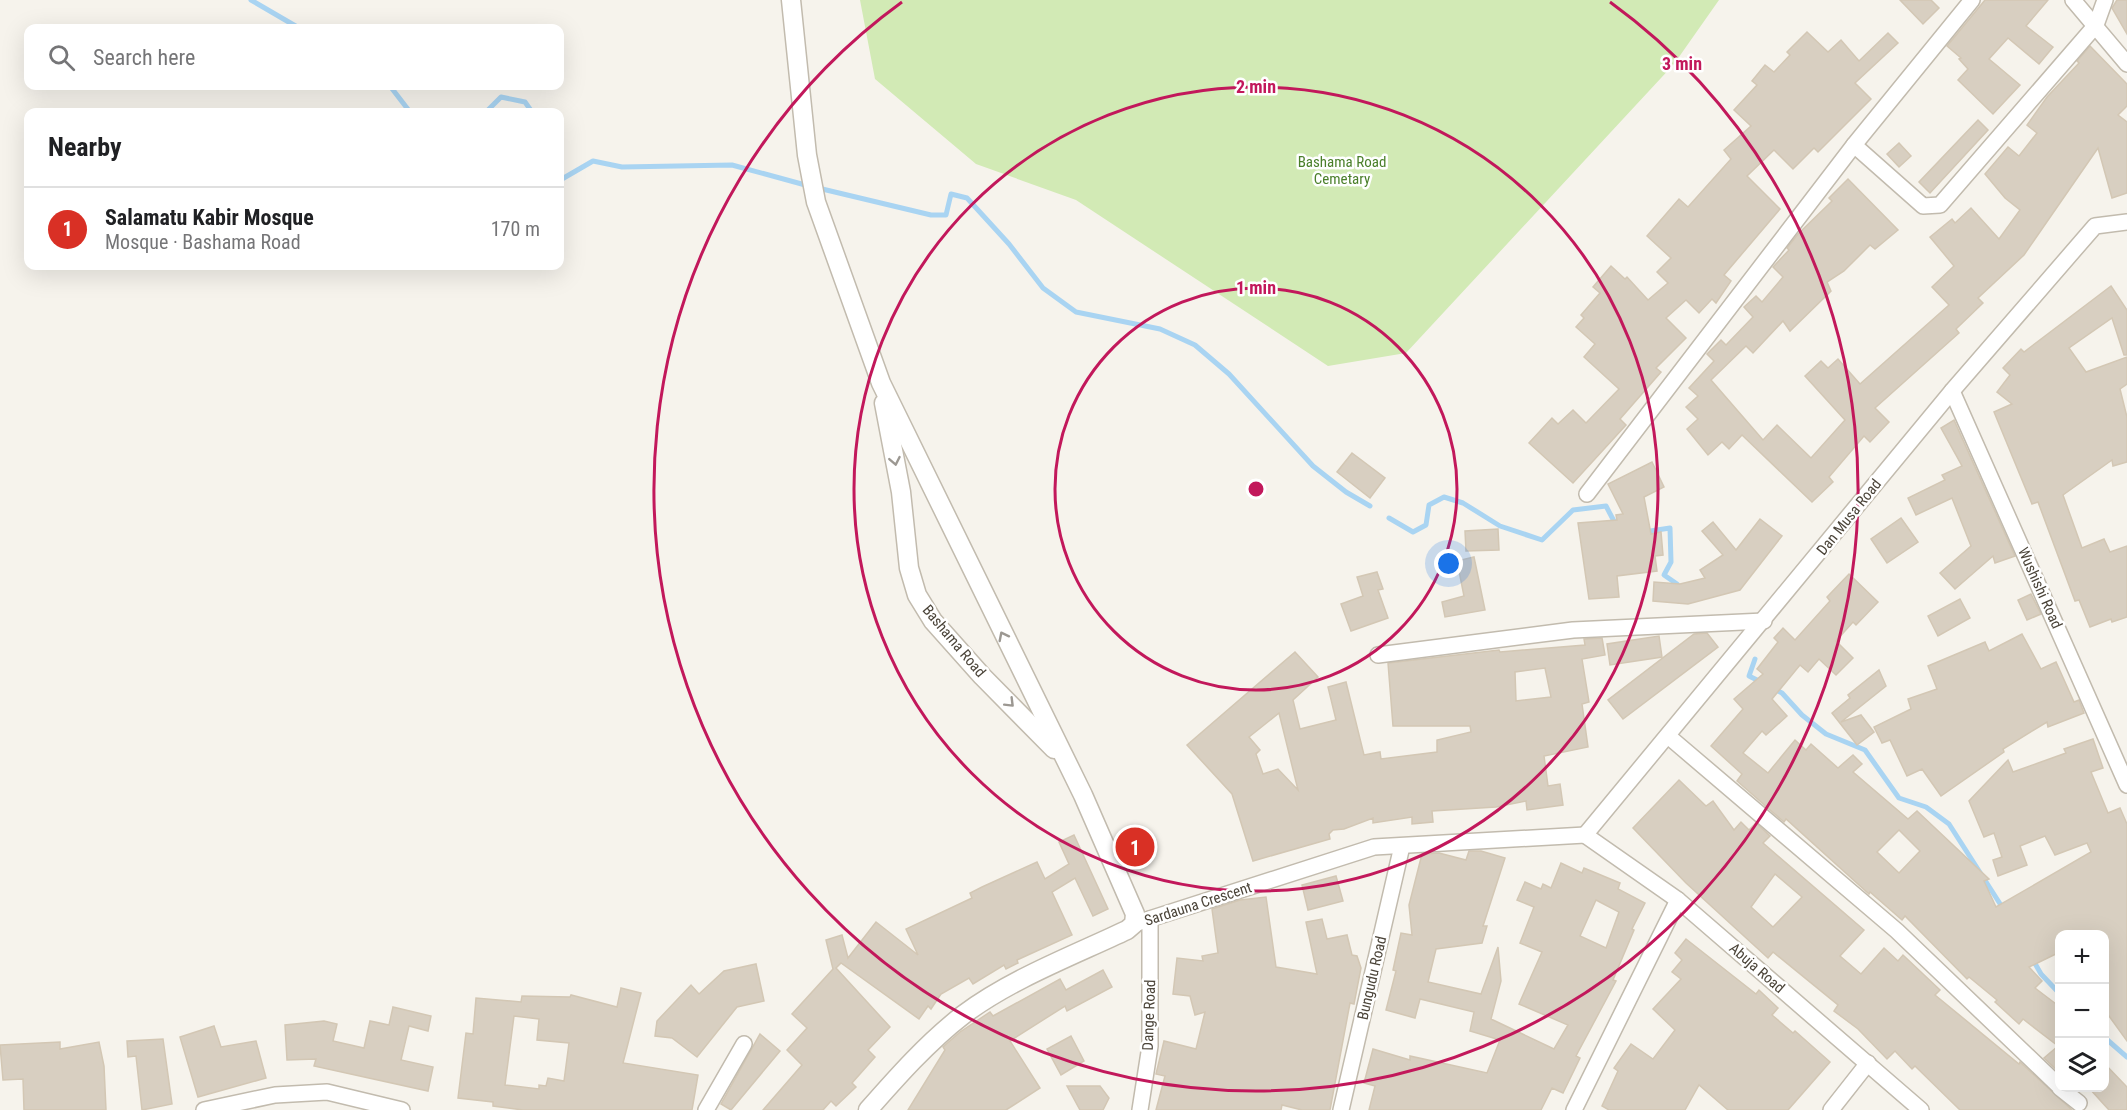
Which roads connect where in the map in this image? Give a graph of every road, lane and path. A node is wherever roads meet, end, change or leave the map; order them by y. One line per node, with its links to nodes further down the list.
1 (791, 0): 9 (street, Bashama Road)
2 (1972, 0): 7 (street)
3 (2073, 0): 5 (street)
4 (2105, 0): 5 (street)
5 (2096, 26): 6 (street); 7 (street)
6 (2127, 64)
7 (1854, 145): 11 (street)
8 (2127, 222): 10 (street, Dan Musa Road)
9 (881, 382): 15 (street, Bashama Road, one-way to 9); 15 (street, Bashama Road, one-way to 15)
10 (1952, 391): 12 (street, Dan Musa Road); 16 (street, Wushishi Road)
11 (1587, 494)
12 (1764, 621): 13 (street); 14 (street, Dan Musa Road)
13 (1378, 655)
14 (1668, 736): 17 (street, Dan Musa Road); 23 (street)
15 (1067, 763): 20 (street, Bashama Road)
16 (2127, 785)
17 (1585, 835): 18 (street, Sardauna Crescent); 19 (street, Abuja Road)
18 (1402, 846): 20 (street, Sardauna Crescent); 32 (street, Bungudu Road)
19 (1678, 900): 22 (street, Abuja Road); 33 (street)
20 (1142, 922): 30 (street, Sardauna Crescent); 31 (street, Dange Road)
21 (744, 1044): 29 (street)
22 (1868, 1063): 34 (street); 35 (street, Abuja Road)
23 (2055, 1082)
24 (2066, 1092): 25 (street)
25 (2079, 1103)
26 (378, 1108): 27 (street); 28 (street)
27 (204, 1110)
28 (402, 1110)
29 (706, 1110)
30 (868, 1110)
31 (1140, 1110)
32 (1341, 1110)
33 (1574, 1110)
34 (1831, 1110)
35 (1921, 1110)

